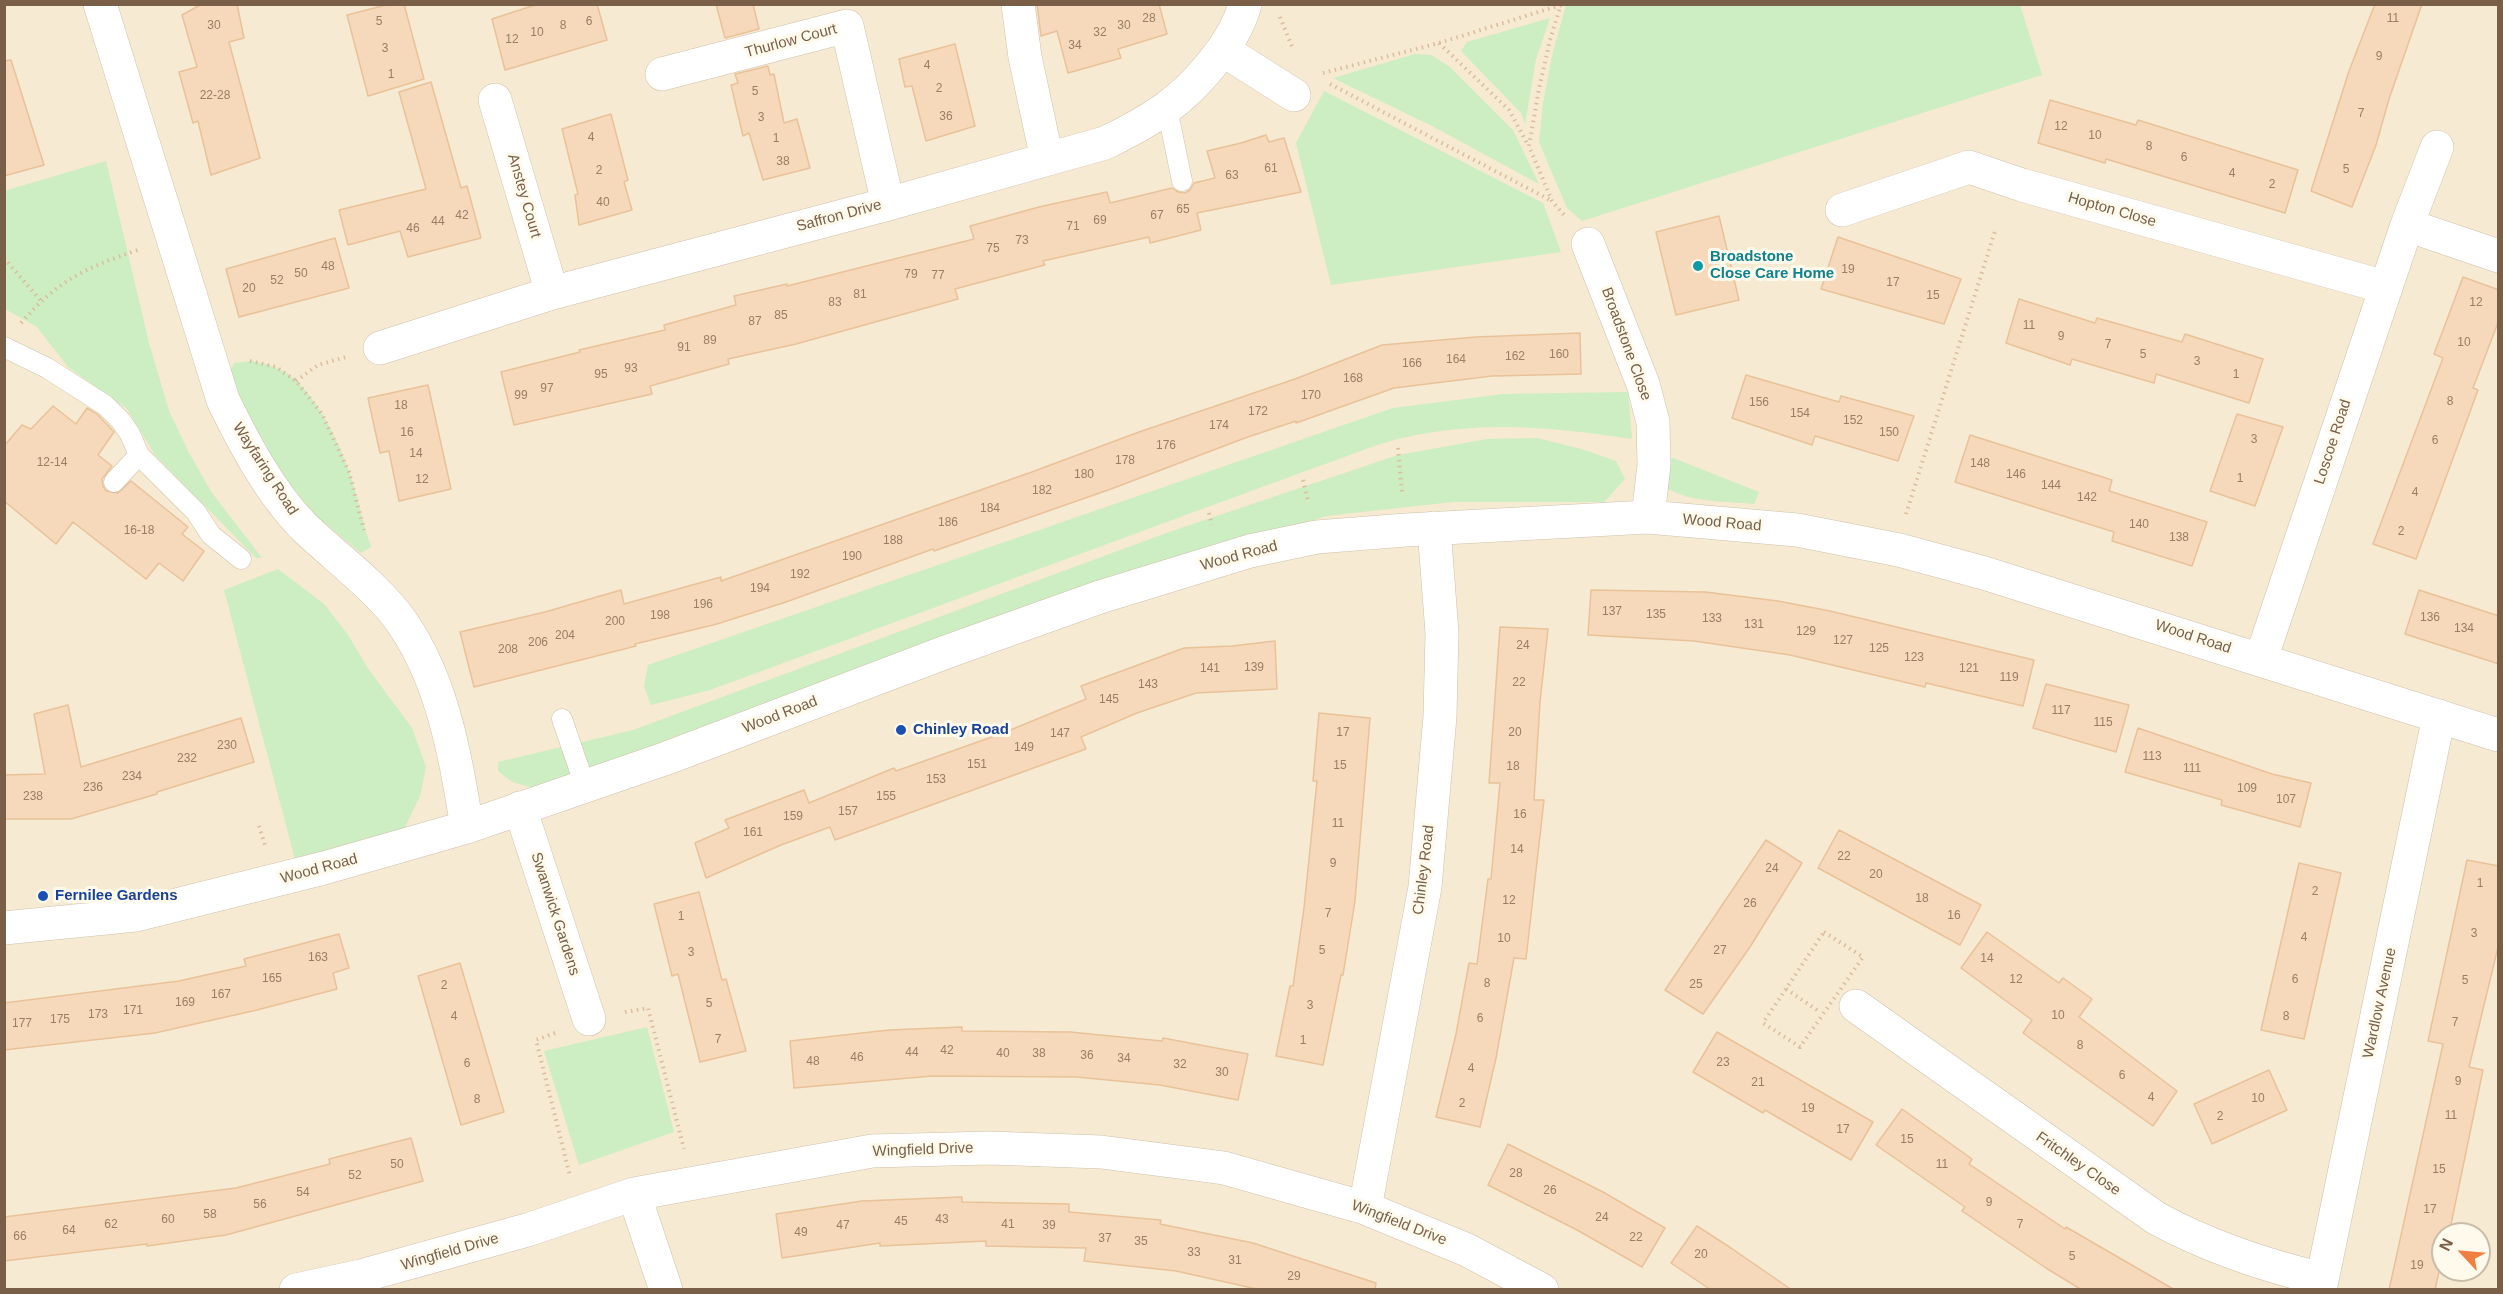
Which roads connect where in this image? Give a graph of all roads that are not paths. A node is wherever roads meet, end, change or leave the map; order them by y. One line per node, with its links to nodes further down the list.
1 (100, 4): 32 (street, Wayfaring Road)
2 (1018, 4): 10 (street)
3 (1245, 4): 4 (street, Saffron Drive)
4 (1223, 50): 6 (street); 8 (street, Saffron Drive)
5 (662, 74): 12 (street, Thurlow Court)
6 (1309, 83)
7 (495, 100): 18 (street, Anstey Court)
8 (1167, 108): 10 (street, Saffron Drive); 11 (lane)
9 (2437, 147): 14 (street, Loscoe Road)
10 (1047, 159): 12 (street, Saffron Drive)
11 (1182, 181)
12 (888, 204): 18 (street, Saffron Drive)
13 (1842, 210): 17 (street, Hopton Close)
14 (2407, 225): 16 (street); 17 (street, Loscoe Road)
15 (1588, 244): 23 (street, Broadstone Close)
16 (2499, 256)
17 (2385, 286): 26 (street, Loscoe Road)
18 (552, 293): 20 (street, Saffron Drive)
19 (4, 347): 21 (lane)
20 (380, 348)
21 (139, 455): 22 (lane); 25 (lane)
22 (114, 482)
23 (1648, 517): 24 (street, Wood Road); 26 (street, Wood Road)
24 (1420, 529): 30 (street, Wood Road); 37 (street, Chinley Road)
25 (241, 559)
26 (2261, 659): 27 (street, Wood Road)
27 (2439, 716): 29 (street, Wood Road); 38 (street, Wardlow Avenue)
28 (562, 719): 30 (lane)
29 (2499, 735)
30 (585, 786): 31 (street, Wood Road)
31 (520, 808): 32 (street, Wood Road); 35 (street, Swanwick Gardens)
32 (467, 827): 33 (street, Wood Road)
33 (4, 928)
34 (1856, 1006): 38 (street, Fritchley Close)
35 (589, 1019)
36 (634, 1194): 37 (street, Wingfield Drive); 39 (street, Wingfield Drive); 40 (street)
37 (1365, 1208): 41 (street, Wingfield Drive)
38 (2321, 1285)
39 (296, 1290)
40 (666, 1290)
41 (1542, 1290)

